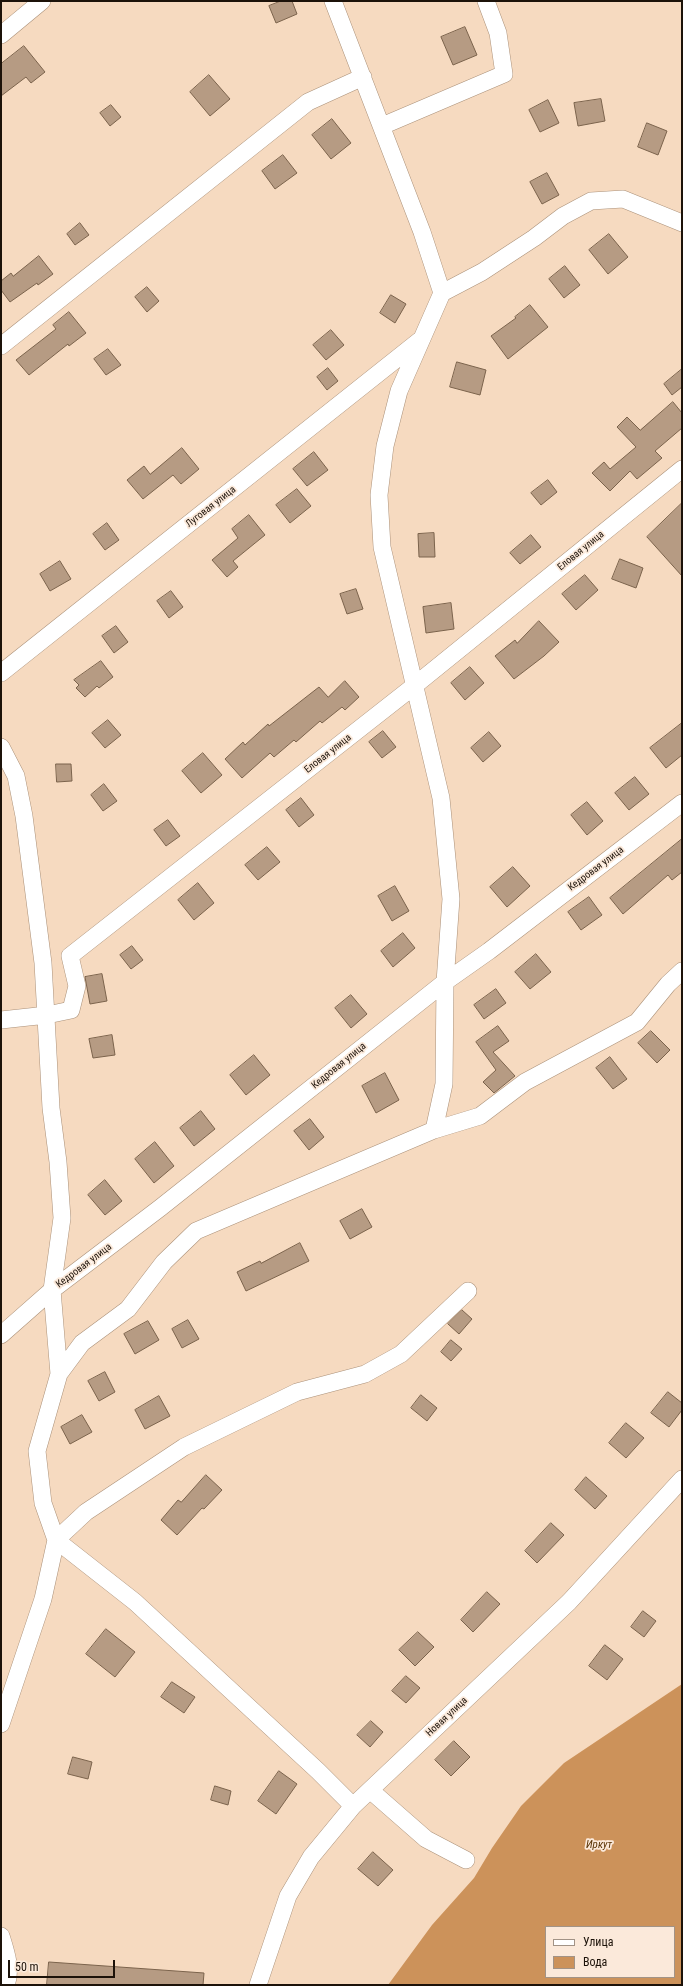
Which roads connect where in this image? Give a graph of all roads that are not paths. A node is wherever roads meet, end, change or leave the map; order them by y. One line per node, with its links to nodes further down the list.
1 (42, 1): 4 (street)
2 (333, 1): 5 (street)
3 (486, 1): 6 (street)
4 (1, 35)
5 (363, 77): 6 (street); 10 (street)
6 (382, 126): 8 (street)
7 (682, 224): 8 (street)
8 (442, 293): 9 (street)
9 (420, 340): 12 (street, Луговая улица); 13 (street)
10 (1, 346)
11 (682, 469): 13 (street, Еловая улица)
12 (1, 673)
13 (414, 686): 16 (street, Еловая улица); 19 (street)
14 (1, 747): 17 (street)
15 (682, 803): 19 (street, Кедровая улица)
16 (70, 956): 17 (street); 20 (street)
17 (43, 963): 20 (street)
18 (682, 970): 22 (street)
19 (445, 982): 22 (street); 23 (street, Кедровая улица)
20 (47, 1015): 21 (street); 23 (street)
21 (1, 1020)
22 (434, 1130): 26 (street)
23 (52, 1290): 25 (street, Кедровая улица); 26 (street)
24 (468, 1291): 28 (street)
25 (1, 1335)
26 (59, 1374): 28 (street)
27 (682, 1479): 30 (street, Новая улица)
28 (56, 1540): 29 (street); 31 (street)
29 (1, 1724)
30 (370, 1790): 31 (street, Новая улица); 32 (street)
31 (353, 1806): 35 (street, Новая улица)
32 (466, 1860)
33 (1, 1936): 34 (street)
34 (6, 1985)
35 (258, 1985)

